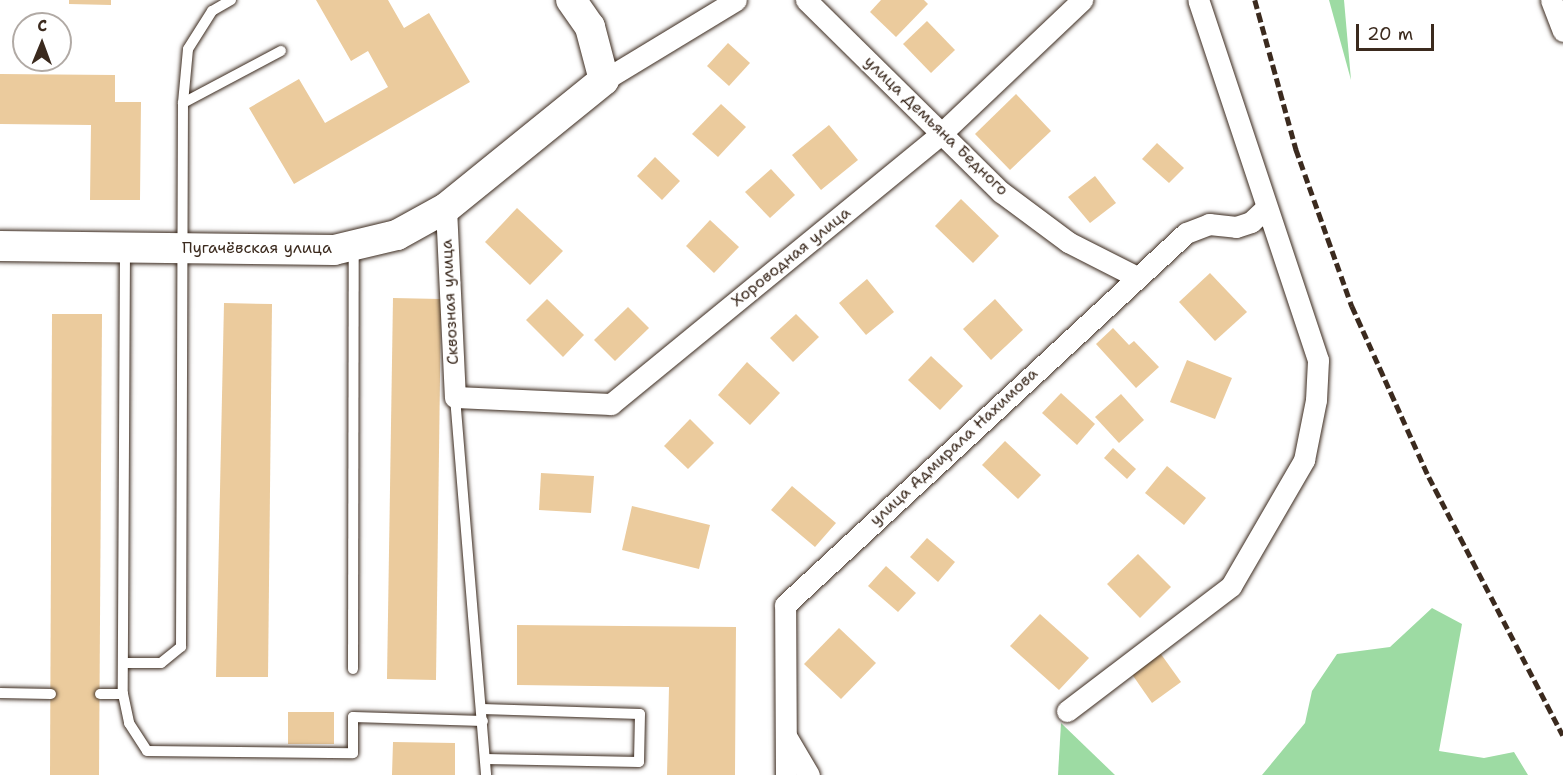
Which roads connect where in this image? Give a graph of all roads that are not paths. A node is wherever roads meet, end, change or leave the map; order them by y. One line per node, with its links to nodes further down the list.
1 (231, 0): 11 (lane)
2 (571, 0): 10 (street)
3 (736, 0): 10 (street, Пугачёвская улица)
4 (806, 0): 12 (street, улица Демьяна Бедного)
5 (1082, 0): 12 (street, Хороводная улица)
6 (1197, 0): 14 (street)
7 (1551, 0): 8 (street)
8 (1563, 31)
9 (280, 51): 11 (lane)
10 (604, 81): 13 (street, Пугачёвская улица)
11 (183, 103): 18 (lane)
12 (943, 132): 19 (street, улица Демьяна Бедного); 20 (street, Хороводная улица)
13 (446, 208): 15 (street, Пугачёвская улица); 20 (street, Сквозная улица)
14 (1265, 209): 19 (street, улица Адмирала Нахимова); 28 (street)
15 (354, 245): 18 (street, Пугачёвская улица); 22 (lane)
16 (0, 246): 17 (street, Пугачёвская улица)
17 (125, 248): 18 (street, Пугачёвская улица); 21 (lane)
18 (181, 248): 21 (lane)
19 (1137, 277): 30 (street, улица Адмирала Нахимова)
20 (455, 397): 27 (lane)
21 (123, 663): 26 (lane)
22 (354, 669)
23 (0, 693): 24 (lane)
24 (51, 694)
25 (100, 694): 26 (lane)
26 (123, 694): 29 (lane)
27 (482, 709): 29 (lane); 31 (lane)
28 (1067, 711)
29 (483, 721): 31 (lane)
30 (786, 735): 33 (street, улица Адмирала Нахимова); 34 (street)
31 (485, 759): 32 (lane)
32 (486, 775)
33 (786, 775)
34 (809, 775)

